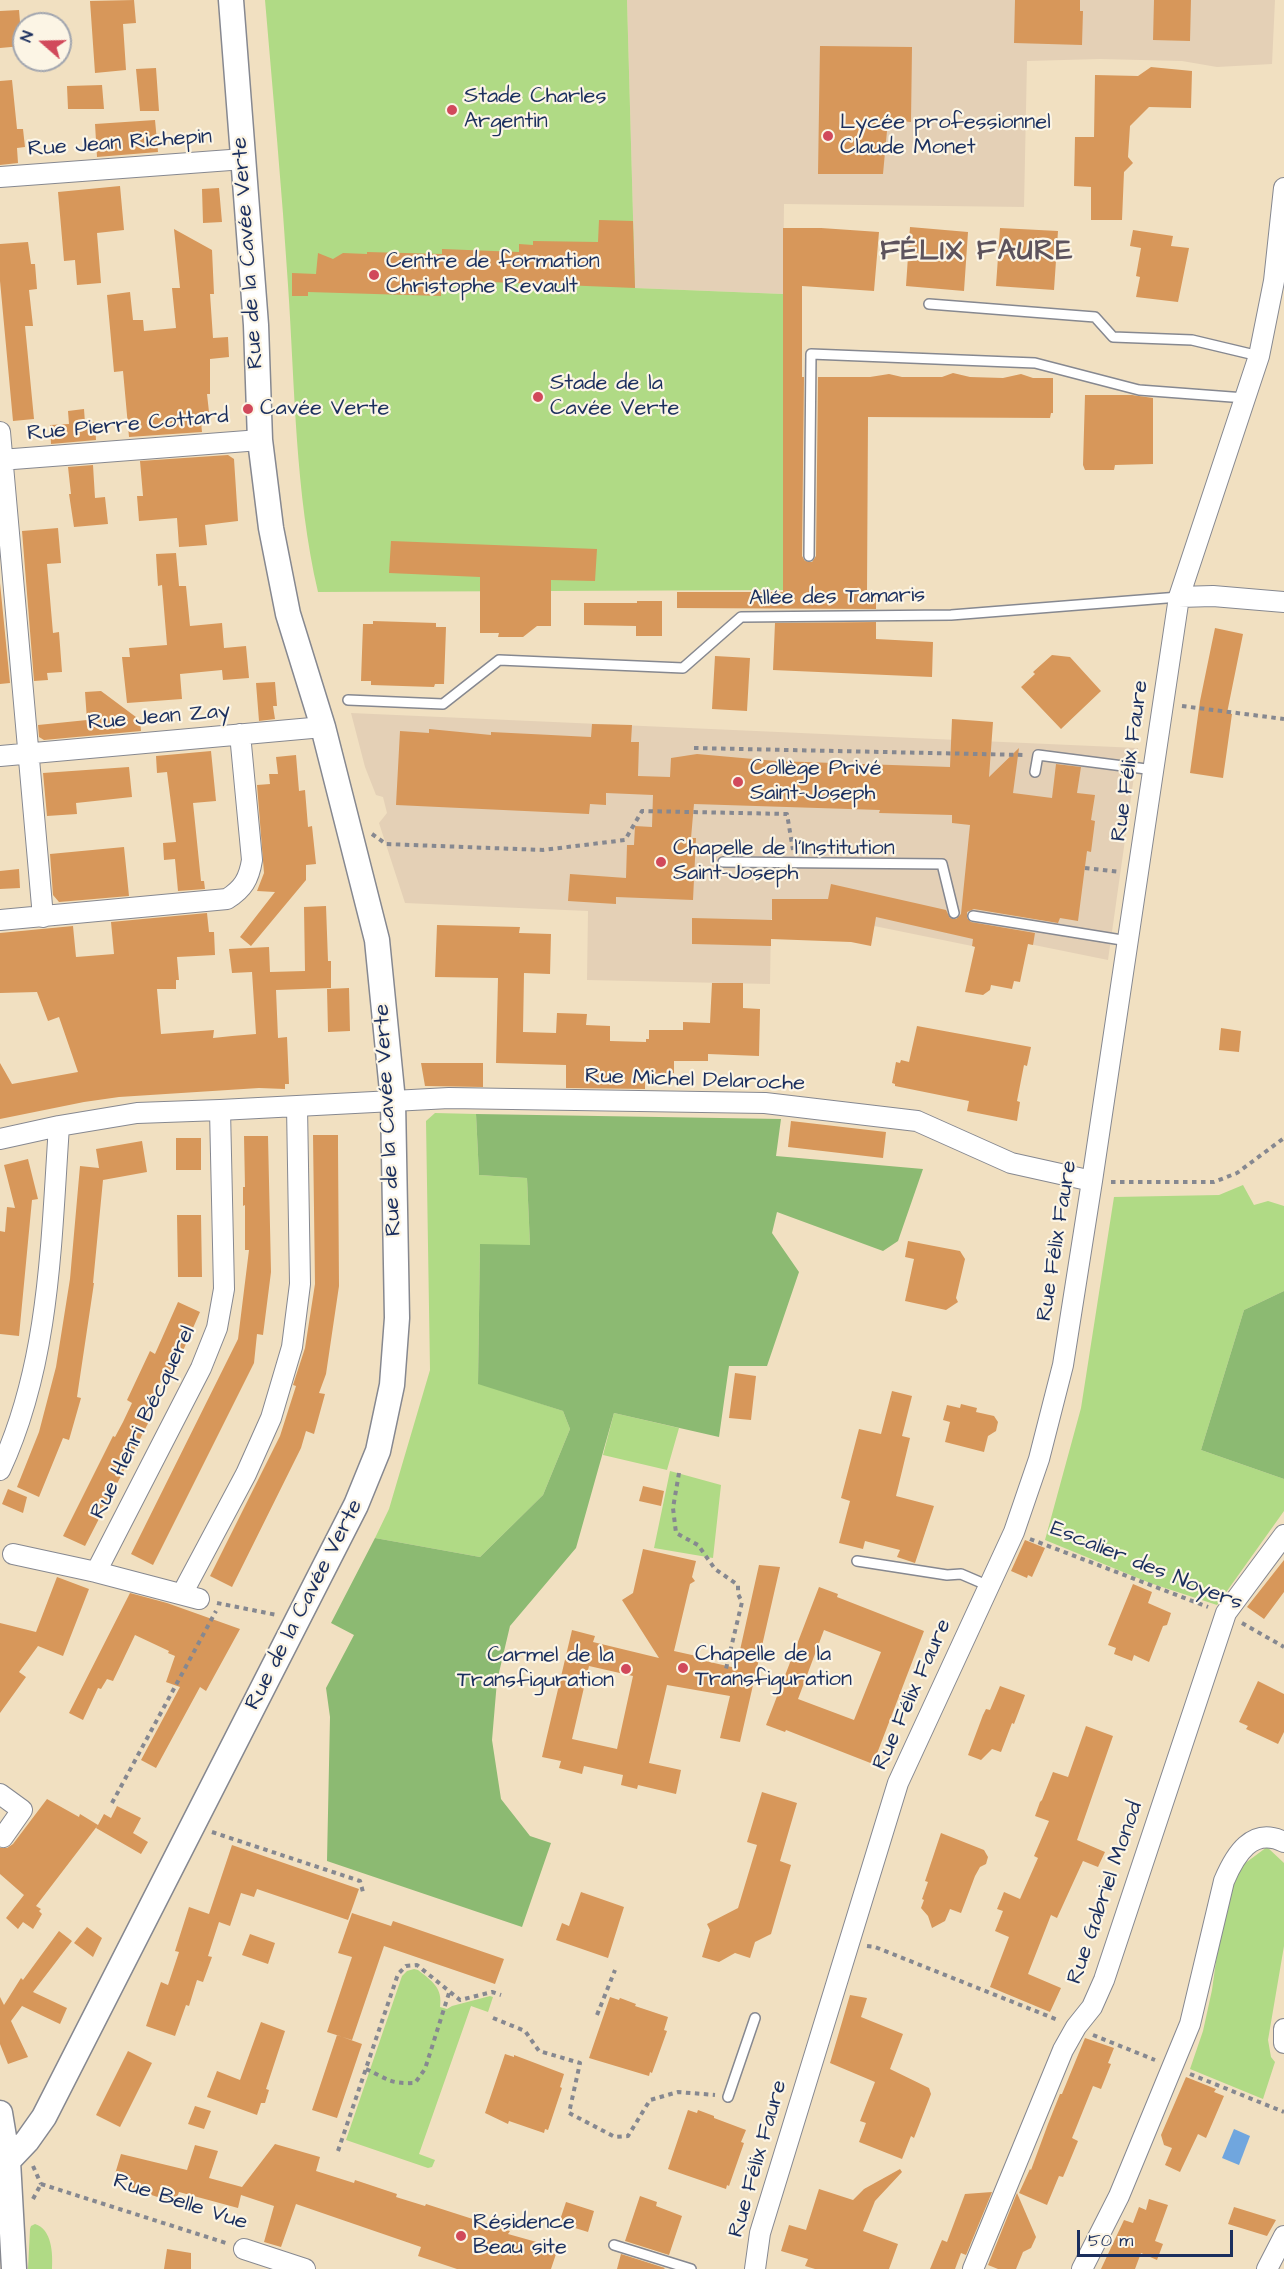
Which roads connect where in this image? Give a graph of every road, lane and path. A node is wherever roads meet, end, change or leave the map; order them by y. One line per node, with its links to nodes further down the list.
1 (231, 0): 2 (street, Rue de la Cavée Verte)
2 (243, 159): 3 (street, Rue Jean Richepin); 9 (street, Rue de la Cavée Verte)
3 (0, 177)
4 (1284, 188): 6 (street, Rue Félix Faure)
5 (929, 304): 6 (lane)
6 (1259, 356): 7 (street, Rue Félix Faure)
7 (1245, 398): 11 (lane); 12 (street, Rue Félix Faure)
8 (0, 432): 10 (street)
9 (260, 440): 10 (street, Rue Pierre Cottard); 17 (street, Rue de la Cavée Verte)
10 (1, 460): 20 (street)
11 (809, 556)
12 (1179, 597): 13 (street); 14 (lane, Allée des Tamaris); 15 (street, Rue Félix Faure)
13 (1284, 602)
14 (348, 700)
15 (1163, 704): 16 (path); 23 (street, Rue Félix Faure)
16 (1284, 719)
17 (323, 727): 18 (street, Rue Jean Zay); 25 (street, Rue de la Cavée Verte)
18 (240, 734): 20 (street, Rue Jean Zay); 32 (street)
19 (694, 748): 21 (path)
20 (29, 754): 22 (street, Rue Jean Zay); 32 (street)
21 (1038, 755): 23 (lane); 24 (lane)
22 (0, 756)
23 (1154, 770): 29 (street, Rue Félix Faure)
24 (1035, 772)
25 (345, 815): 27 (path); 35 (street, Rue de la Cavée Verte)
26 (723, 862): 27 (lane)
27 (795, 862): 30 (lane)
28 (1085, 868): 29 (path)
29 (1138, 875): 34 (street, Rue Félix Faure)
30 (954, 913)
31 (973, 916): 34 (lane)
32 (43, 917): 33 (street)
33 (0, 920)
34 (1128, 940): 41 (street, Rue Félix Faure)
35 (393, 1101): 36 (street, Rue Michel Delaroche); 41 (street, Rue Michel Delaroche); 57 (street, Rue de la Cavée Verte)
36 (297, 1106): 37 (street, Rue Michel Delaroche); 49 (street)
37 (220, 1110): 38 (street, Rue Michel Delaroche); 49 (street, Rue Henri Bécquerel)
38 (59, 1126): 40 (street, Rue Michel Delaroche); 43 (street)
39 (1284, 1138): 42 (path)
40 (0, 1139)
41 (1092, 1181): 50 (street, Rue Félix Faure)
42 (1127, 1183)
43 (0, 1470)
44 (679, 1473): 54 (path)
45 (1284, 1535): 51 (street, Rue Gabriel Monod)
46 (1027, 1538): 51 (path, Escalier des Noyers)
47 (13, 1554): 49 (street)
48 (857, 1561): 50 (lane)
49 (96, 1572)
50 (988, 1586): 88 (street, Rue Félix Faure)
51 (1226, 1613): 53 (path, Escalier des Noyers); 89 (street, Rue Gabriel Monod)
52 (268, 1614): 56 (path)
53 (1284, 1647)
54 (725, 1673)
55 (0, 1794): 58 (street)
56 (112, 1803)
57 (194, 1826): 60 (path); 79 (street, Rue de la Cavée Verte)
58 (0, 1836)
59 (1284, 1842): 90 (street)
60 (363, 1892)
61 (875, 1947): 68 (path)
62 (615, 1970): 65 (path)
63 (449, 1992): 64 (path); 73 (path); 73 (path)
64 (501, 1995)
65 (597, 2015)
66 (493, 2018): 75 (path)
67 (755, 2018): 75 (lane)
68 (1056, 2020)
69 (1284, 2029): 71 (street)
70 (1093, 2035): 72 (path)
71 (1284, 2043)
72 (1156, 2060)
73 (366, 2068): 78 (path)
74 (1192, 2074): 76 (path)
75 (728, 2097)
76 (1284, 2112)
77 (0, 2113): 79 (street)
78 (338, 2151)
79 (8, 2161): 81 (street)
80 (41, 2184): 84 (path, Rue Belle Vue)
81 (5, 2195): 85 (street)
82 (1284, 2236): 91 (street)
83 (614, 2245): 87 (lane)
84 (244, 2249): 86 (street, Rue Belle Vue)
85 (14, 2269)
86 (304, 2269)
87 (691, 2269)
88 (755, 2269)
89 (973, 2269)
90 (1082, 2269)
91 (1267, 2269)

